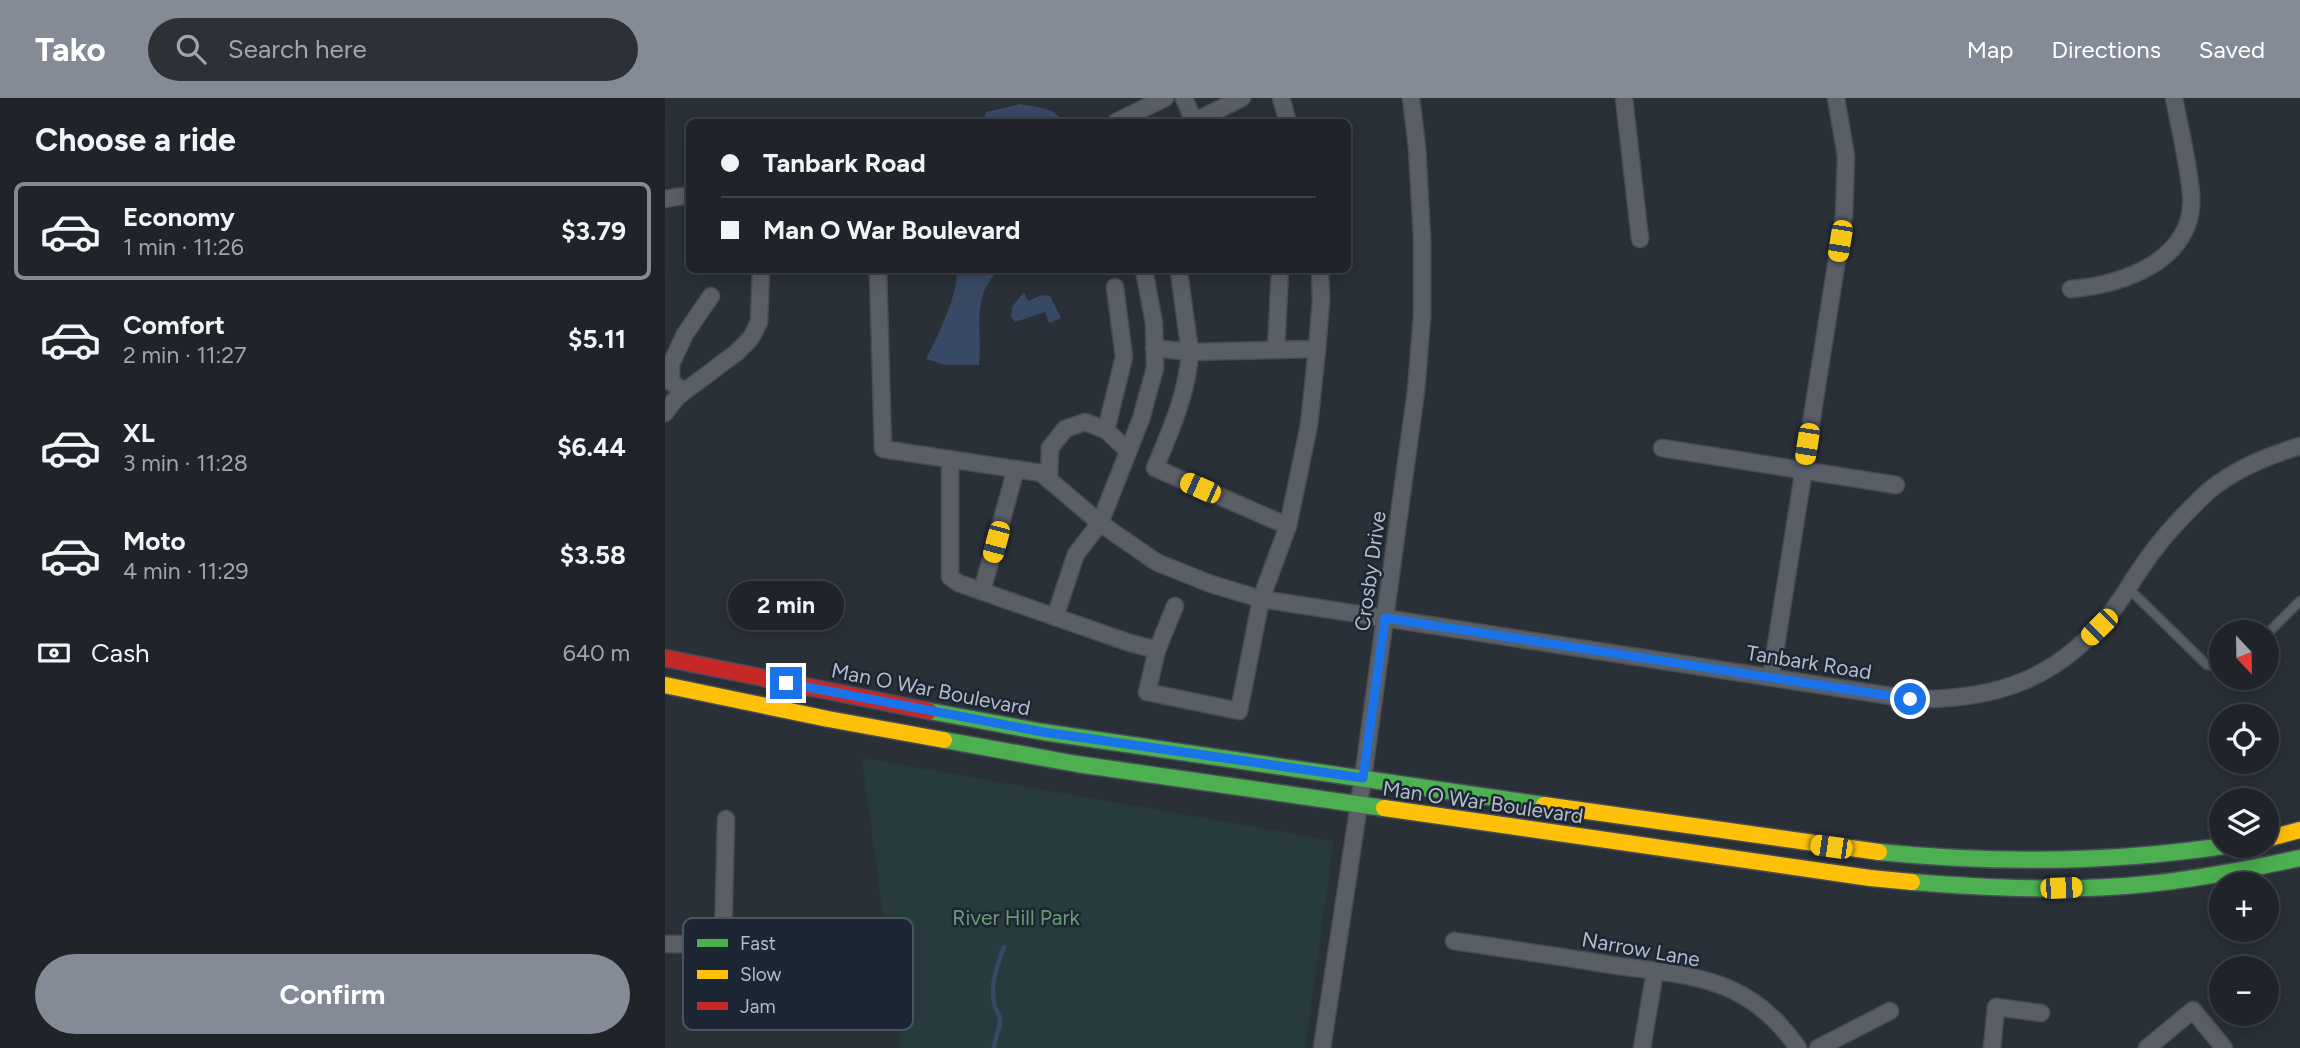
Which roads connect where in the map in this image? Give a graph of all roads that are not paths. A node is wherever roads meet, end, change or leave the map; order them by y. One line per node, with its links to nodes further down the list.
1 (1164, 98): 9 (street)
2 (1184, 98): 10 (street)
3 (1242, 98): 11 (street)
4 (1281, 98): 12 (street)
5 (1411, 98): 48 (street, Crosby Drive)
6 (1625, 98): 15 (street)
7 (1836, 98): 37 (street)
8 (2174, 98): 23 (street)
9 (1122, 119)
10 (1192, 119)
11 (1199, 119)
12 (1287, 119)
13 (686, 196): 14 (street)
14 (665, 199)
15 (1640, 239)
16 (761, 273): 29 (street)
17 (878, 273): 35 (street)
18 (1145, 273): 25 (street)
19 (1179, 273): 28 (street)
20 (1280, 273): 27 (street)
21 (1319, 273): 26 (street)
22 (1115, 287): 31 (street)
23 (2071, 289)
24 (711, 296): 29 (street)
25 (1154, 348): 28 (street); 34 (street)
26 (1317, 349): 27 (street); 41 (street)
27 (1276, 350): 28 (street)
28 (1190, 352): 41 (street)
29 (684, 391): 30 (street)
30 (665, 413)
31 (1107, 430): 34 (street); 38 (street)
32 (2300, 446): 42 (street, Tanbark Road)
33 (1662, 448): 37 (street)
34 (1128, 450): 40 (street)
35 (950, 459): 36 (street); 43 (street)
36 (1016, 469): 38 (street); 43 (street)
37 (1803, 470): 39 (street); 53 (street)
38 (1049, 480): 40 (street, Tanbark Road)
39 (1896, 485)
40 (1100, 523): 44 (street, Tanbark Road); 47 (street)
41 (1288, 526): 44 (street)
42 (2129, 588): 52 (lane); 53 (street, Tanbark Road)
43 (982, 592): 47 (street)
44 (1261, 599): 48 (street, Tanbark Road); 50 (street)
45 (2300, 601): 49 (lane)
46 (1175, 606): 50 (street)
47 (1055, 617): 50 (street)
48 (1385, 618): 53 (street, Tanbark Road); 55 (street, Crosby Drive)
49 (2279, 622)
50 (1157, 650)
51 (665, 658): 55 (main road, Man O War Boulevard)
52 (2209, 665)
53 (1770, 677)
54 (665, 685): 56 (main road, Man O War Boulevard)
55 (1363, 778): 56 (street, Crosby Drive); 60 (main road, Man O War Boulevard)
56 (1358, 805): 61 (main road, Man O War Boulevard); 69 (street, Crosby Drive)
57 (726, 819): 62 (street)
58 (2300, 830): 59 (main road)
59 (2279, 836)
60 (2209, 848)
61 (2300, 858)
62 (724, 918)
63 (1454, 941): 66 (street, Narrow Lane)
64 (665, 944): 65 (street)
65 (683, 944)
66 (1655, 971): 70 (street); 71 (street, Narrow Lane)
67 (1890, 1011): 72 (street)
68 (2041, 1013): 73 (street)
69 (1322, 1048)
70 (1642, 1048)
71 (1798, 1048)
72 (1818, 1048)
73 (1992, 1048)
74 (2147, 1048): 75 (street)
75 (2224, 1048)

